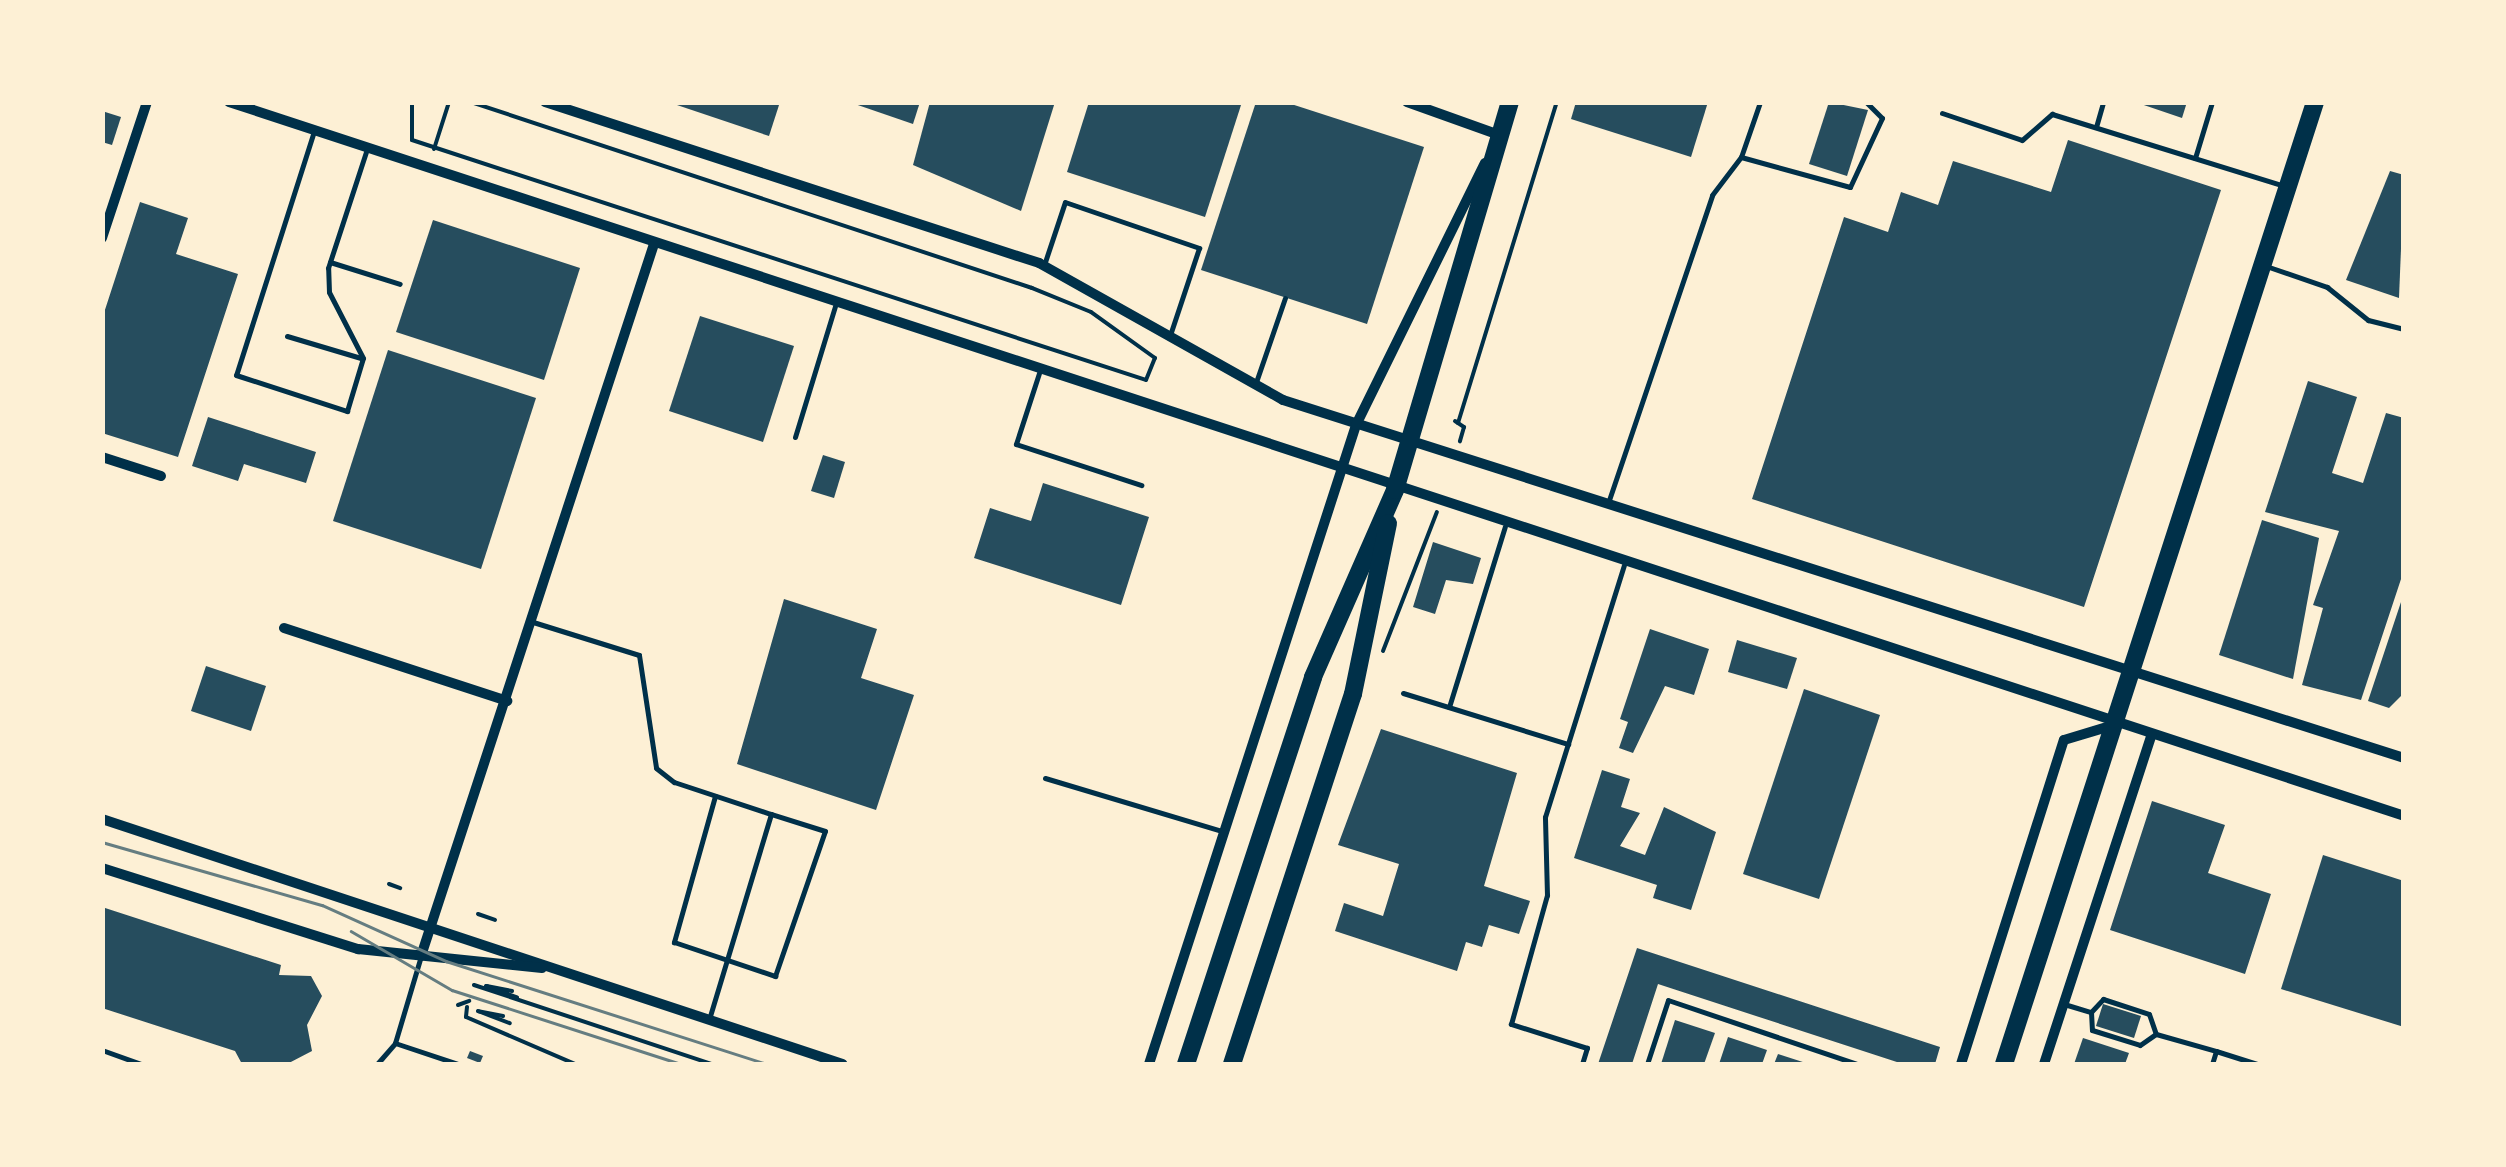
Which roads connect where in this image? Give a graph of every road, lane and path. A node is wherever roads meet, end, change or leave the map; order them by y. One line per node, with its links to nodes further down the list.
1 (147, 102): 25 (street)
2 (229, 102): 17 (street)
3 (412, 102): 20 (path)
4 (448, 102): 20 (path)
5 (471, 102): 20 (path)
6 (544, 102): 28 (street)
7 (1407, 102): 18 (street)
8 (1510, 102): 18 (main road)
9 (1557, 102): 42 (path)
10 (1760, 102): 21 (lane)
11 (1866, 102): 21 (lane)
12 (2103, 102): 16 (lane)
13 (2212, 102): 23 (lane)
14 (2315, 102): 24 (main road)
15 (1942, 113): 16 (lane)
16 (2096, 127): 23 (lane)
17 (314, 131): 19 (street); 36 (lane)
18 (1500, 132): 39 (street); 41 (main road)
19 (368, 147): 26 (street); 27 (lane)
20 (434, 148): 22 (path)
21 (1742, 157): 48 (lane)
22 (430, 158)
23 (2195, 158): 24 (lane)
24 (2291, 188): 29 (main road)
25 (102, 238)
26 (654, 244): 32 (street); 53 (street)
27 (330, 262): 30 (lane); 36 (lane)
28 (1044, 265): 34 (street); 34 (lane)
29 (2266, 266): 33 (lane); 55 (main road)
30 (400, 284)
31 (1285, 298): 38 (lane)
32 (836, 304): 37 (street); 40 (lane)
33 (2404, 329)
34 (1170, 335): 38 (street)
35 (287, 336): 36 (lane)
36 (362, 358)
37 (1040, 370): 44 (street); 46 (lane)
38 (1254, 389): 39 (street)
39 (1356, 425): 41 (street); 44 (street)
40 (794, 437)
41 (1410, 442): 42 (street); 47 (main road)
42 (1455, 456): 48 (street)
43 (102, 457): 45 (street)
44 (1340, 471): 47 (street); 68 (street)
45 (160, 476)
46 (1141, 485)
47 (1394, 490): 49 (street); 98 (main road); 99 (main road)
48 (1608, 503): 55 (street)
49 (1439, 505): 50 (street); 52 (path)
50 (1505, 526): 51 (street); 58 (lane)
51 (1624, 566): 59 (street); 61 (lane)
52 (1405, 582)
53 (534, 622): 57 (street); 64 (lane)
54 (284, 628): 57 (street)
55 (2134, 673): 59 (main road); 62 (street)
56 (1403, 692): 58 (lane)
57 (507, 702): 74 (street)
58 (1448, 707): 61 (lane)
59 (2118, 724): 60 (street); 103 (street); 104 (main road)
60 (2152, 734): 66 (street); 81 (street)
61 (1568, 744): 100 (lane)
62 (2404, 758)
63 (1045, 778): 68 (lane)
64 (715, 796): 65 (lane); 76 (lane)
65 (772, 814): 76 (lane); 76 (lane)
66 (2404, 816)
67 (102, 819): 74 (street)
68 (1224, 832): 97 (street)
69 (102, 868): 75 (street)
70 (389, 884): 71 (path)
71 (400, 888)
72 (478, 914): 73 (path)
73 (495, 920)
74 (434, 923): 75 (street); 77 (street)
75 (421, 956): 77 (street); 88 (lane)
76 (726, 961): 85 (lane)
77 (568, 973): 85 (street)
78 (474, 985): 95 (path)
79 (512, 991): 80 (path)
80 (517, 997)
81 (2064, 1004): 83 (lane); 105 (street)
82 (458, 1005): 94 (path)
83 (2091, 1012): 87 (lane); 87 (lane)
84 (503, 1016): 86 (path)
85 (709, 1020): 96 (street)
86 (510, 1023)
87 (2156, 1034): 90 (lane)
88 (395, 1043): 92 (lane); 93 (lane)
89 (102, 1050): 91 (lane)
90 (2216, 1052): 106 (lane); 107 (lane)
91 (141, 1064)
92 (378, 1064)
93 (458, 1064)
94 (575, 1064)
95 (711, 1064)
96 (843, 1064)
97 (1149, 1064)
98 (1186, 1064)
99 (1232, 1064)
100 (1582, 1064)
101 (1647, 1064): 102 (lane)
102 (1857, 1064)
103 (1961, 1064)
104 (2004, 1064)
105 (2044, 1064)
106 (2212, 1064)
107 (2257, 1064)

